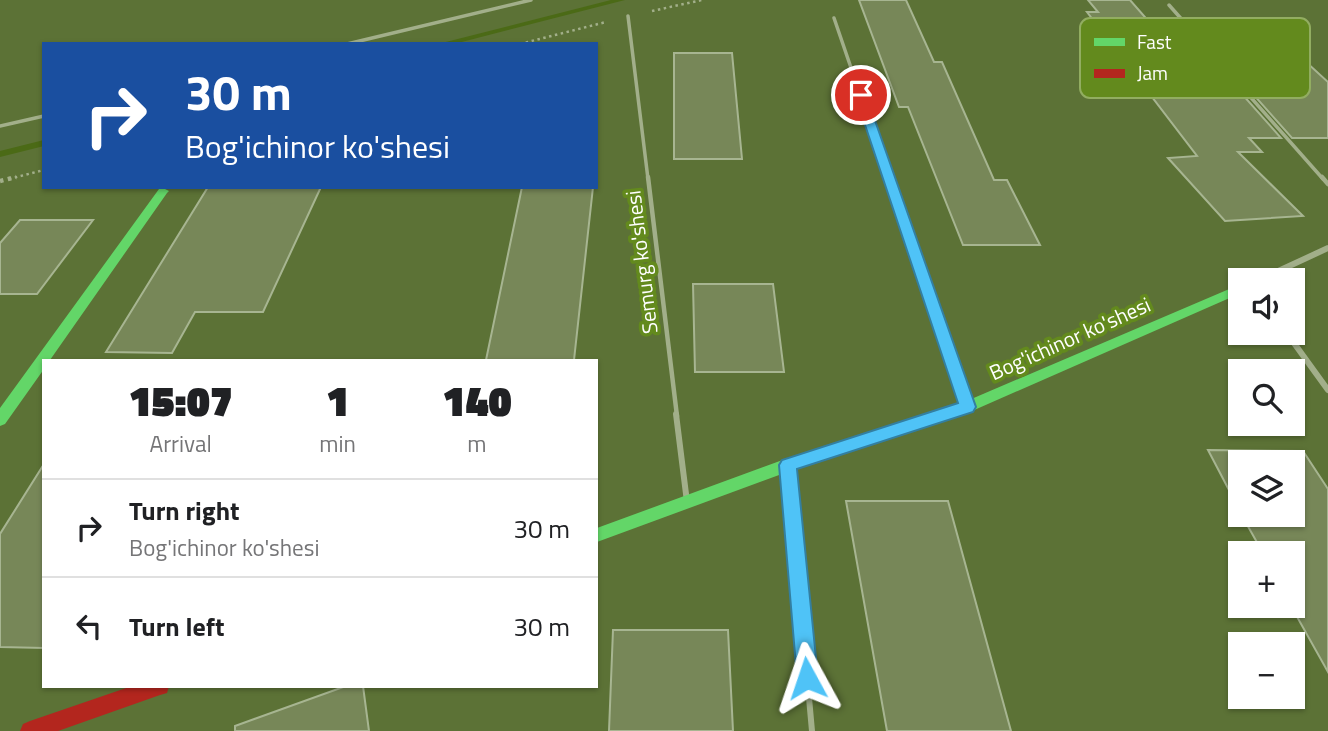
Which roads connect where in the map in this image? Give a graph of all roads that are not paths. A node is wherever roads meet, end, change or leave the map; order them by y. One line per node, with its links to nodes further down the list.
1 (531, 0): 6 (lane)
2 (1169, 5): 5 (lane)
3 (628, 16): 22 (lane, Semurg ko'shesi)
4 (834, 18): 19 (lane)
5 (1181, 18)
6 (355, 42)
7 (1252, 98): 10 (lane)
8 (42, 116): 9 (lane)
9 (0, 126)
10 (1328, 184)
11 (163, 191): 16 (street)
12 (1328, 248): 13 (street)
13 (1285, 268)
14 (1228, 294): 19 (street, Bog'ichinor ko'shesi)
15 (1295, 345): 18 (street)
16 (44, 359)
17 (42, 362): 20 (street)
18 (1328, 390)
19 (967, 407): 21 (street, Bog'ichinor ko'shesi)
20 (0, 421)
21 (788, 465): 22 (street, Bog'ichinor ko'shesi); 26 (lane)
22 (687, 504): 23 (street, Bog'ichinor ko'shesi)
23 (598, 535)
24 (154, 688): 25 (street)
25 (30, 731)
26 (812, 731)

